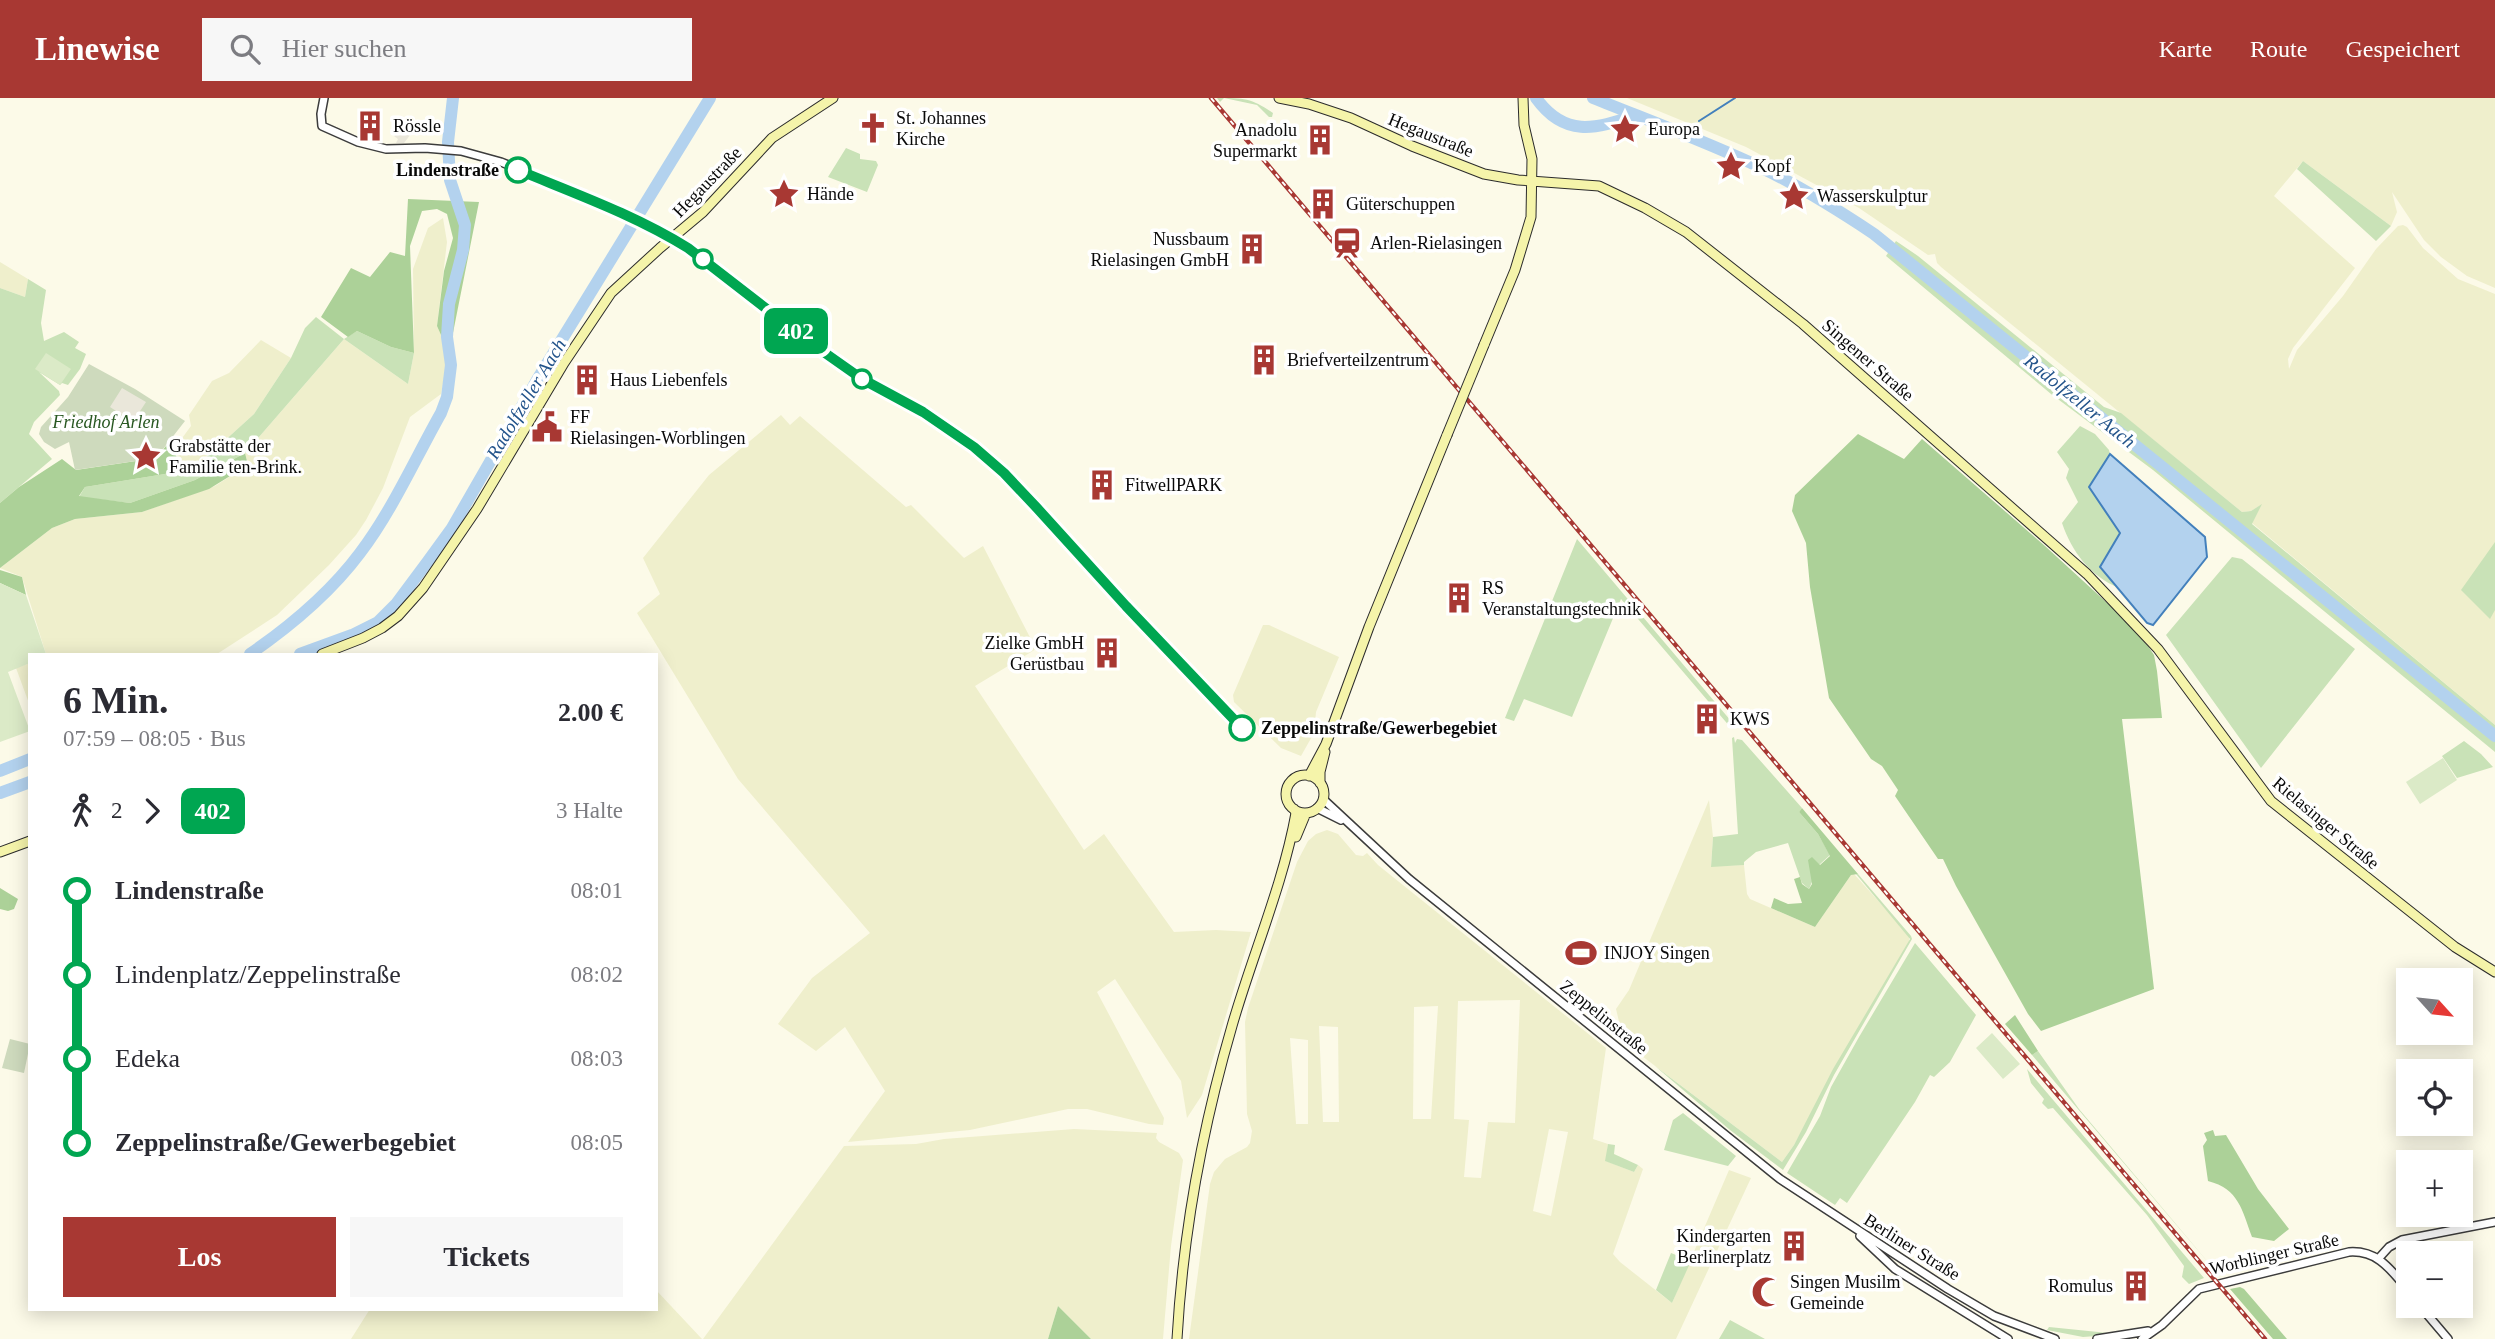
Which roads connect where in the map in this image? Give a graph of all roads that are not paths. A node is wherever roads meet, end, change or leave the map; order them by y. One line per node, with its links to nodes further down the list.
1 (324, 98): 6 (street)
2 (833, 98): 6 (main road, Hegaustraße)
3 (1279, 98): 5 (main road, Hegaustraße)
4 (1522, 103): 5 (main road)
5 (1532, 180): 7 (main road, Singener Straße); 9 (main road, bridge)
6 (672, 238): 8 (main road, Hegaustraße)
7 (2144, 631): 18 (main road, Rielasinger Straße)
8 (325, 653)
9 (1326, 744): 10 (main road); 11 (main road)
10 (1309, 776): 11 (main road); 13 (main road)
11 (1320, 783): 12 (main road)
12 (1320, 804): 14 (main road); 20 (street, Zeppelinstraße)
13 (1294, 809): 14 (main road); 16 (main road)
14 (1306, 813): 16 (main road)
15 (28, 842): 17 (main road)
16 (1288, 851): 25 (main road)
17 (0, 852)
18 (2495, 972)
19 (2495, 1222): 21 (street)
20 (1850, 1226): 26 (street, Berliner Straße); 27 (street, Berliner Straße)
21 (2379, 1258): 22 (street); 24 (street, Worblinger Straße)
22 (2396, 1277)
23 (2430, 1318): 30 (street)
24 (2151, 1331): 28 (street); 29 (street, Worblinger Straße)
25 (1177, 1339)
26 (2008, 1339)
27 (2055, 1339)
28 (2097, 1339)
29 (2142, 1339)
30 (2448, 1339)

